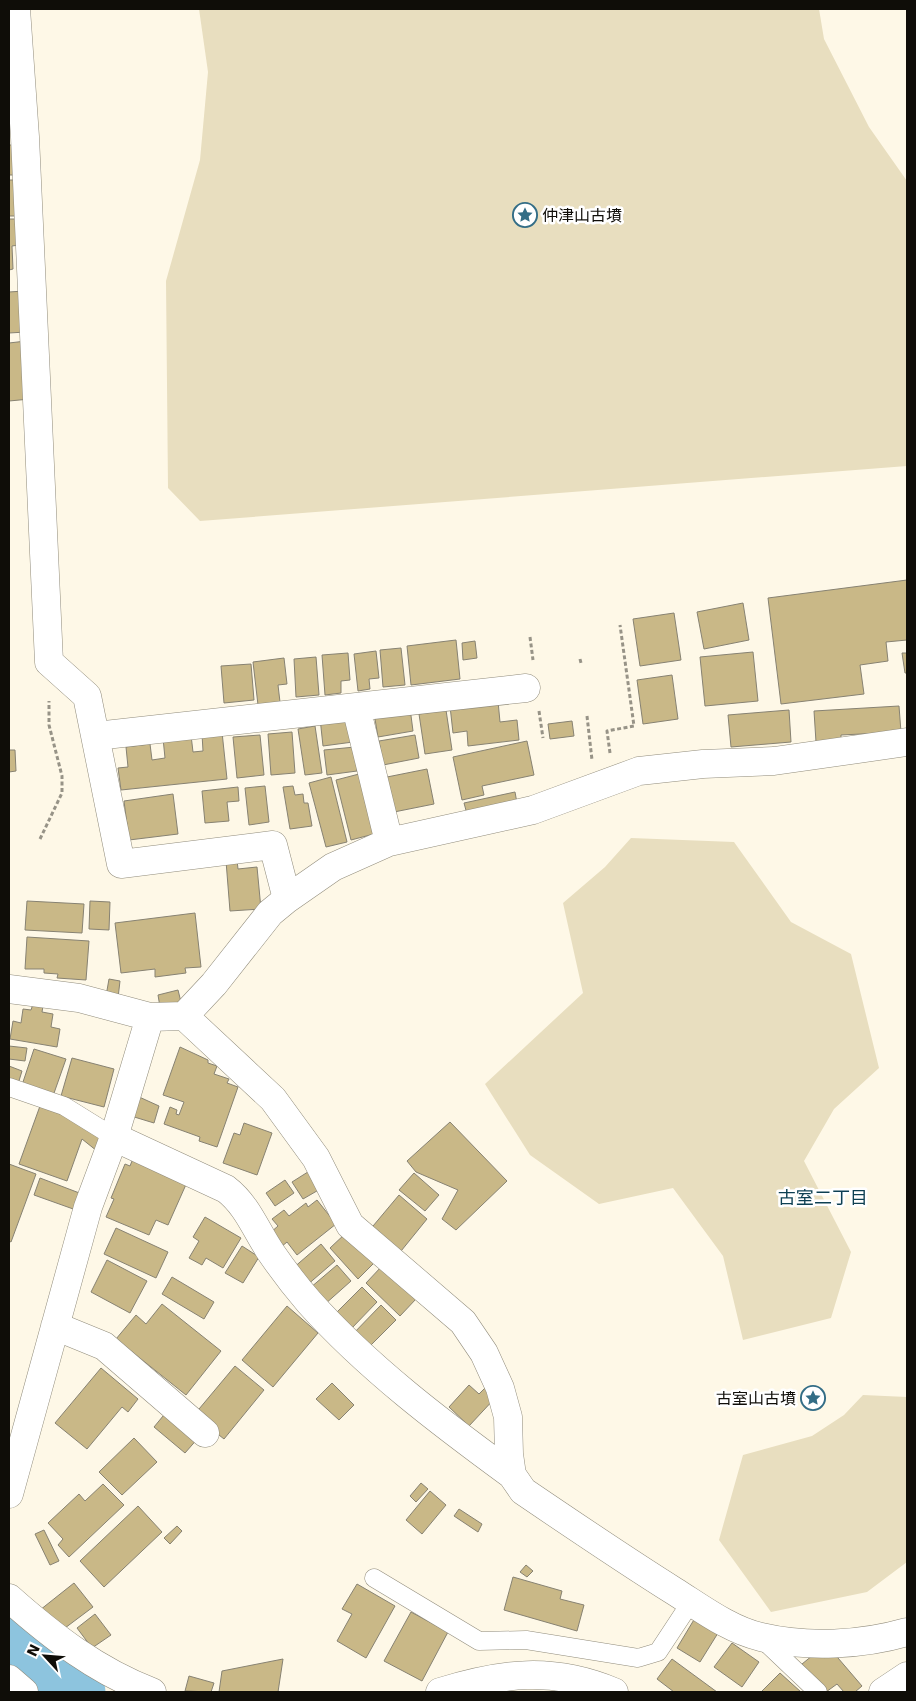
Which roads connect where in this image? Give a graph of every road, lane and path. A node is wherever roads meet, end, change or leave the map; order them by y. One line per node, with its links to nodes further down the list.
1 (16, 9): 2 (street)
2 (17, 137): 4 (street)
3 (620, 625): 10 (path)
4 (48, 662): 8 (street); 11 (path)
5 (526, 688): 6 (street)
6 (356, 707): 8 (street); 12 (street)
7 (587, 716): 10 (path)
8 (96, 736): 13 (street)
9 (907, 742): 10 (street)
10 (605, 784): 12 (street)
11 (40, 839)
12 (389, 842): 13 (street)
13 (287, 899): 15 (street)
14 (9, 989): 16 (street)
15 (184, 1016): 16 (street); 21 (street)
16 (150, 1018): 18 (street)
17 (9, 1087): 18 (lane)
18 (114, 1137): 19 (street); 21 (street)
19 (55, 1326): 20 (street); 22 (street)
20 (205, 1434)
21 (512, 1475): 25 (street)
22 (9, 1494)
23 (374, 1578): 25 (lane)
24 (9, 1598): 31 (street)
25 (692, 1602): 27 (street)
26 (907, 1632): 27 (street)
27 (760, 1637): 34 (lane)
28 (907, 1676): 35 (street)
29 (9, 1679): 30 (street)
30 (24, 1692)
31 (152, 1692)
32 (440, 1692): 33 (street)
33 (614, 1692)
34 (818, 1692)
35 (883, 1692)

